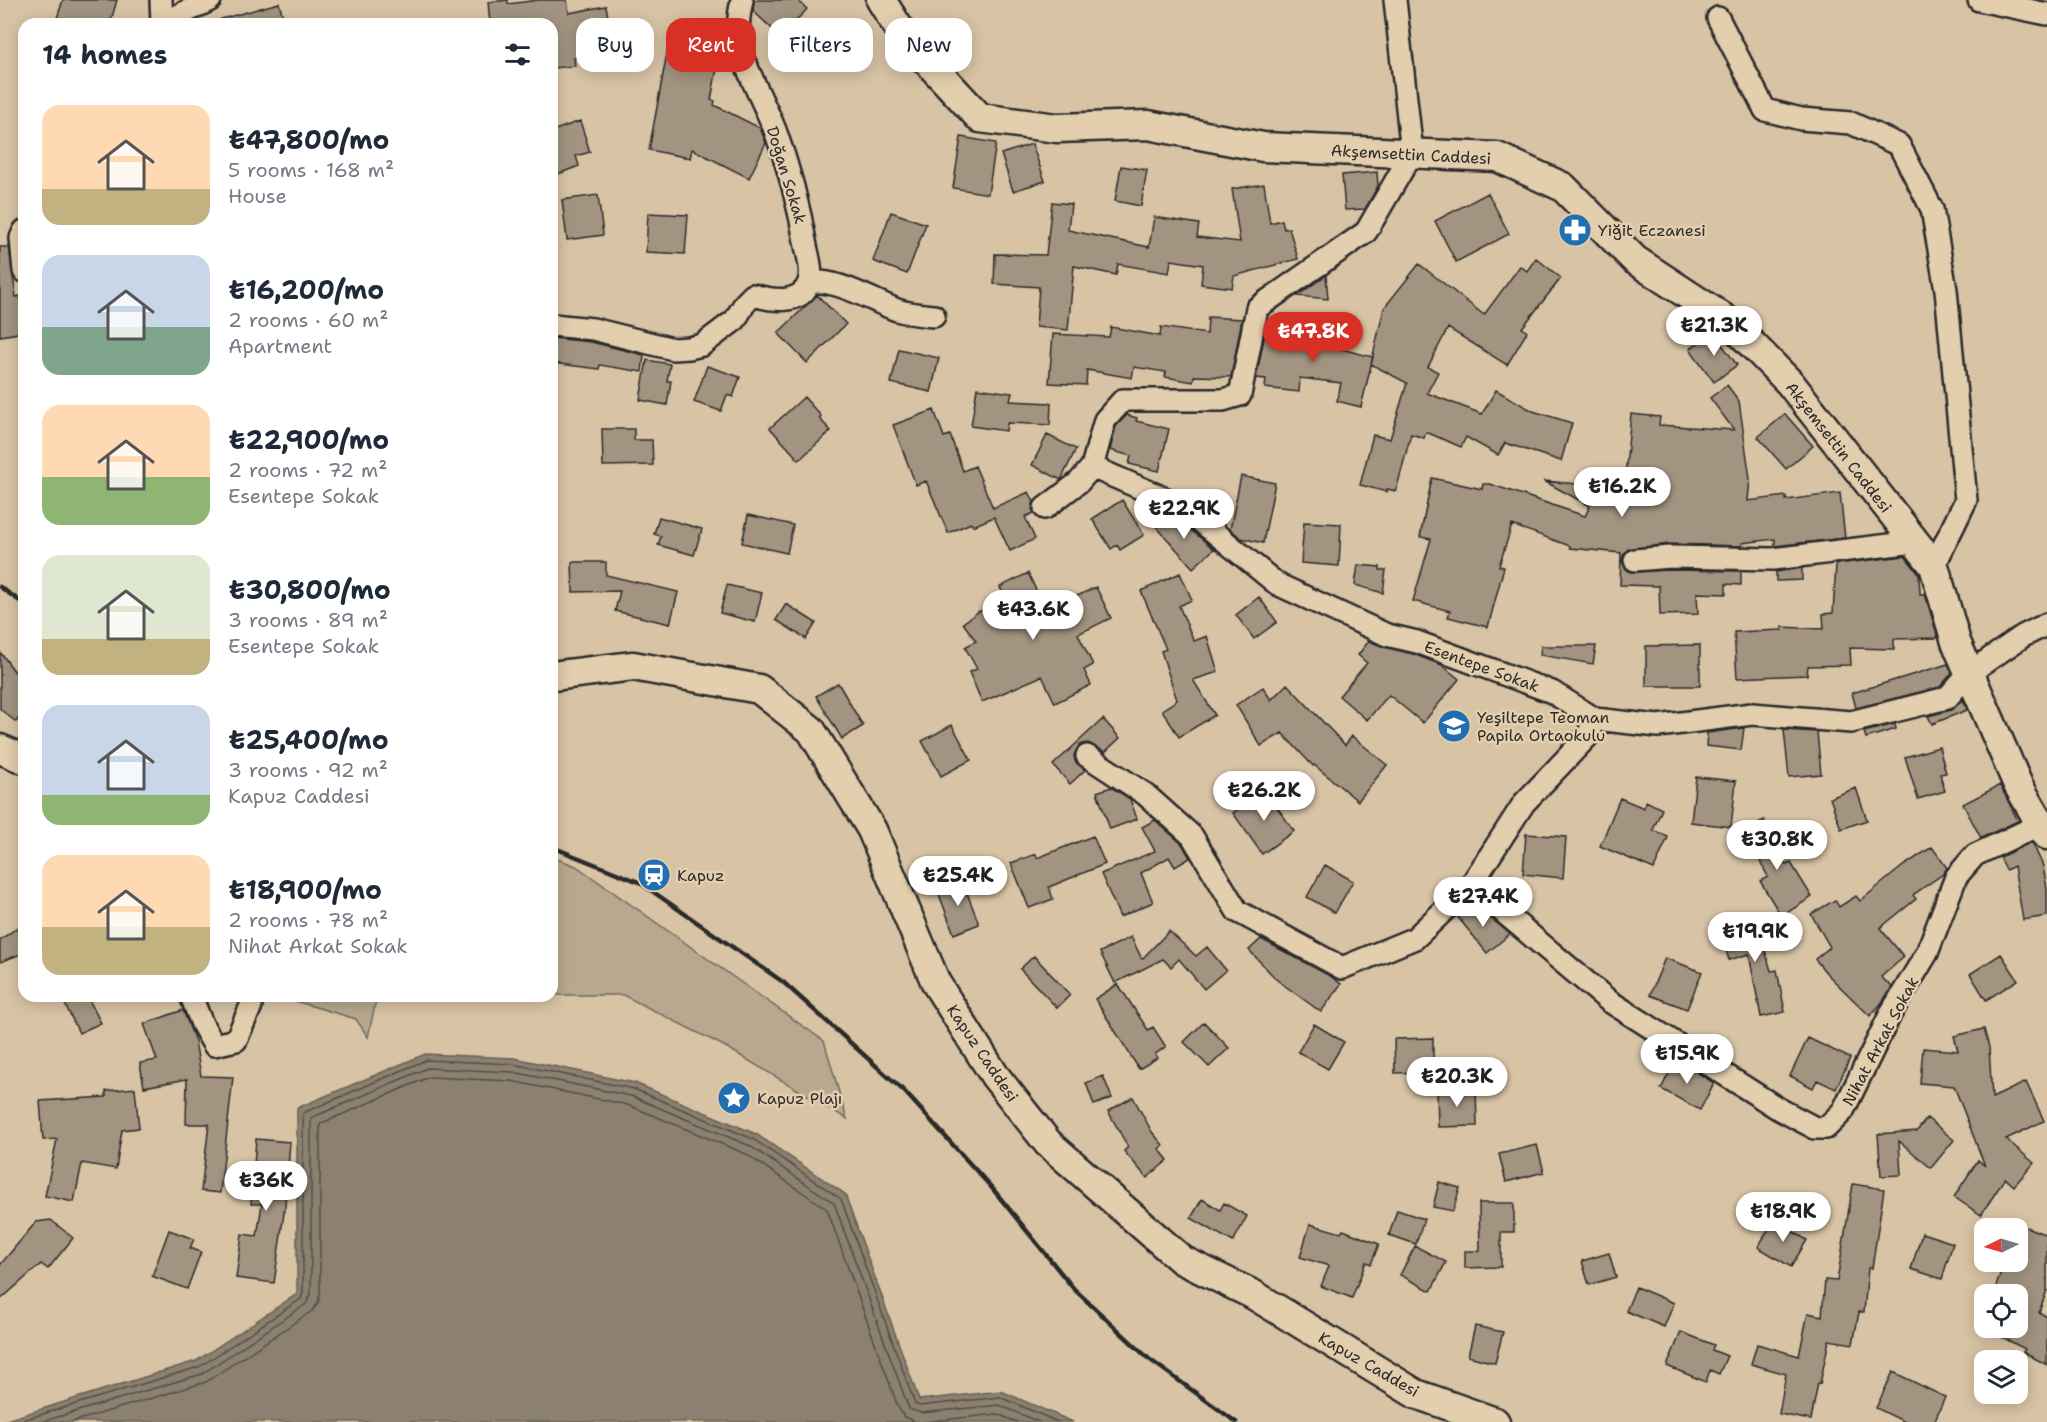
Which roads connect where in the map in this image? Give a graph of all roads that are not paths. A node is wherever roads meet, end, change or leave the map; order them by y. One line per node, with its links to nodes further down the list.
1 (161, 0): 8 (street)
2 (210, 0): 9 (street)
3 (742, 0): 12 (street, Doğan Sokak)
4 (881, 0): 11 (street, Akşemsettin Caddesi)
5 (1395, 0): 11 (street)
6 (1978, 0): 7 (street)
7 (2047, 14)
8 (162, 18)
9 (174, 18)
10 (1719, 18): 19 (street)
11 (1412, 153): 15 (street); 17 (street, Akşemsettin Caddesi)
12 (809, 282): 13 (street); 14 (street)
13 (934, 316)
14 (558, 326)
15 (1092, 467): 16 (street); 23 (street, Esentepe Sokak)
16 (1045, 508)
17 (1914, 542): 18 (street); 19 (street, Akşemsettin Caddesi)
18 (1635, 560)
19 (1934, 566): 21 (street, Akşemsettin Caddesi)
20 (2047, 624): 21 (street, Esentepe Sokak)
21 (1969, 673): 23 (street, Esentepe Sokak); 27 (street, Akşemsettin Caddesi)
22 (558, 675): 31 (street, Kapuz Caddesi)
23 (1595, 719): 28 (street)
24 (0, 749): 25 (street)
25 (18, 756)
26 (1087, 756): 28 (street)
27 (2044, 829): 28 (street, Nihat Arkat Sokak)
28 (1471, 885)
29 (193, 1002): 30 (street)
30 (251, 1002)
31 (1495, 1422)

